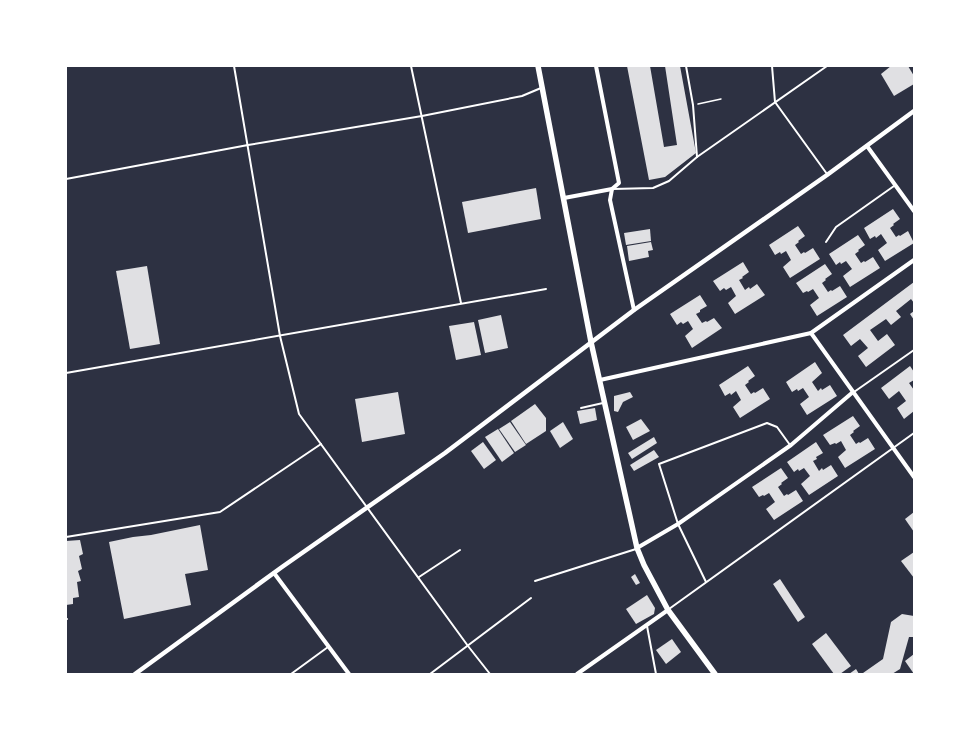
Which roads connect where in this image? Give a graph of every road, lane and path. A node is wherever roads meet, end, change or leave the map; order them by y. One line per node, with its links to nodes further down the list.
1 (234, 66): 14 (lane)
2 (411, 66): 13 (lane)
3 (538, 66): 8 (main road)
4 (596, 66): 20 (street)
5 (686, 66): 11 (lane)
6 (772, 66): 10 (lane)
7 (827, 66): 10 (lane)
8 (542, 87): 13 (lane); 21 (main road)
9 (721, 99): 11 (path)
10 (775, 102): 16 (lane); 17 (lane)
11 (693, 105): 16 (lane)
12 (914, 111): 15 (street)
13 (422, 116): 14 (lane); 26 (lane)
14 (248, 145): 18 (lane); 29 (lane)
15 (867, 146): 17 (street); 19 (street)
16 (698, 157): 20 (lane)
17 (827, 175): 27 (street)
18 (66, 179)
19 (895, 185): 22 (street); 23 (lane)
20 (612, 189): 21 (street); 27 (street)
21 (564, 198): 30 (main road)
22 (914, 211)
23 (826, 242)
24 (914, 260): 28 (street)
25 (546, 289): 26 (lane)
26 (461, 303): 29 (lane)
27 (634, 310): 30 (street)
28 (811, 333): 33 (street); 34 (street)
29 (280, 336): 32 (lane); 38 (lane)
30 (591, 342): 33 (main road); 42 (street)
31 (914, 350): 34 (lane)
32 (66, 373)
33 (600, 380): 35 (main road)
34 (853, 392): 39 (street); 40 (street)
35 (605, 402): 36 (lane); 45 (main road)
36 (581, 408)
37 (914, 433): 40 (lane)
38 (321, 444): 42 (lane); 44 (lane)
39 (791, 445): 43 (street); 43 (lane)
40 (893, 448): 41 (street); 50 (lane)
41 (914, 477)
42 (368, 507): 47 (street); 48 (lane)
43 (678, 524): 45 (street); 50 (lane)
44 (66, 537)
45 (637, 548): 49 (lane); 52 (main road)
46 (460, 550): 48 (lane)
47 (274, 573): 54 (street); 56 (street)
48 (418, 577): 55 (lane)
49 (535, 581)
50 (706, 582): 52 (lane)
51 (531, 598): 55 (lane)
52 (668, 610): 53 (street); 63 (main road)
53 (647, 625): 61 (street); 62 (lane)
54 (329, 646): 57 (lane); 58 (street)
55 (468, 646): 59 (lane); 60 (lane)
56 (135, 674)
57 (291, 674)
58 (349, 674)
59 (430, 674)
60 (490, 674)
61 (577, 674)
62 (656, 674)
63 (715, 674)

